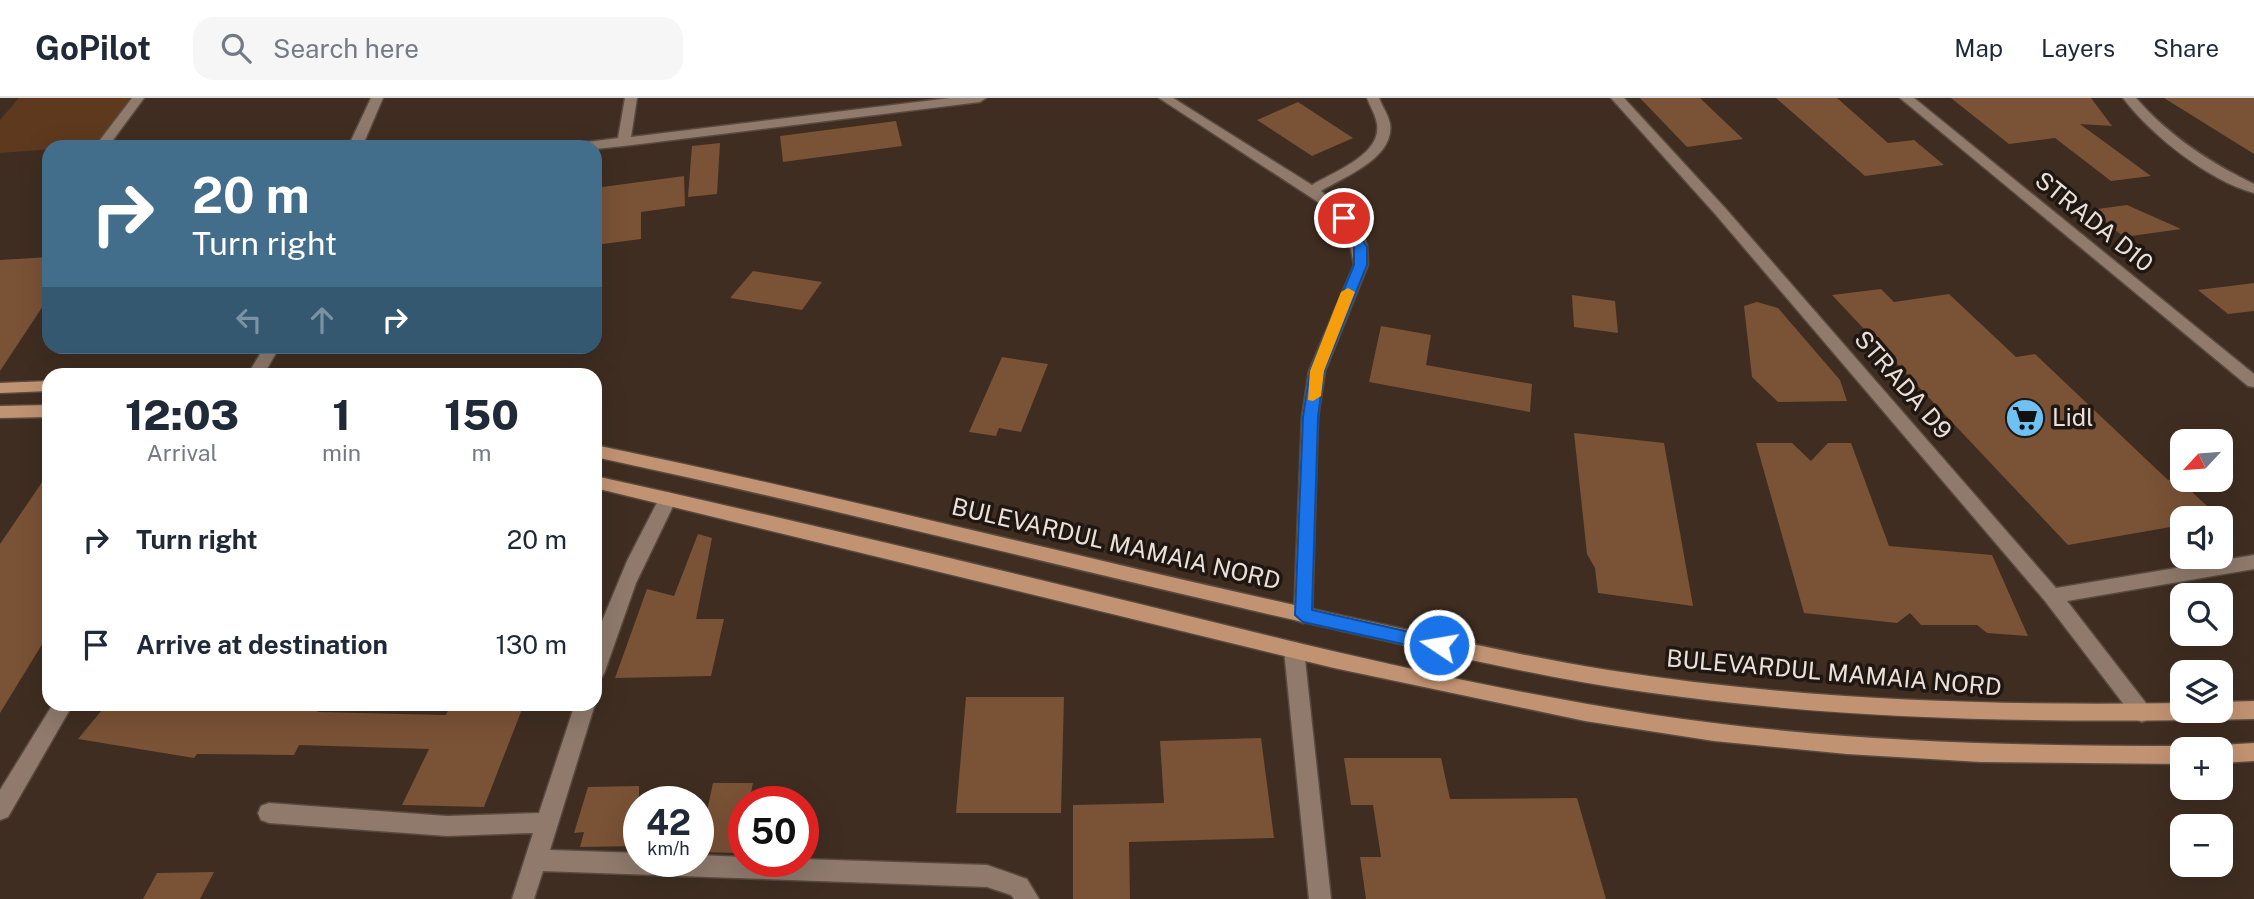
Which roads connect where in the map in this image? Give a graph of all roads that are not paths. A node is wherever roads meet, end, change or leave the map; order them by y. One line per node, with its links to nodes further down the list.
1 (138, 98): 10 (street)
2 (377, 98): 11 (street)
3 (631, 98): 12 (street)
4 (980, 98): 12 (street)
5 (1165, 98): 15 (street)
6 (1373, 98): 15 (street)
7 (1617, 98): 25 (street, STRADA D9)
8 (1906, 98): 16 (street, STRADA D10)
9 (2129, 98): 14 (street)
10 (106, 140)
11 (358, 140)
12 (624, 142): 13 (street)
13 (602, 144)
14 (2254, 189)
15 (1311, 191): 26 (street)
16 (2254, 382)
17 (42, 386): 18 (main road)
18 (0, 388)
19 (42, 411): 20 (main road)
20 (0, 412)
21 (602, 453): 26 (main road, BULEVARDUL MAMAIA NORD)
22 (602, 484): 23 (main road)
23 (668, 498): 27 (street); 28 (main road)
24 (2254, 562): 25 (street)
25 (2052, 596): 32 (street, STRADA D9)
26 (1303, 615): 32 (main road, BULEVARDUL MAMAIA NORD)
27 (602, 647)
28 (1294, 650): 35 (main road); 42 (street)
29 (2254, 710): 32 (main road, BULEVARDUL MAMAIA NORD)
30 (59, 711): 36 (street)
31 (583, 711): 38 (street)
32 (2142, 713)
33 (2254, 752): 34 (main road)
34 (2233, 753)
35 (2170, 755)
36 (0, 810)
37 (269, 813): 38 (street)
38 (547, 823): 39 (street)
39 (536, 860): 40 (street); 41 (street)
40 (523, 899)
41 (1028, 899)
42 (1320, 899)

